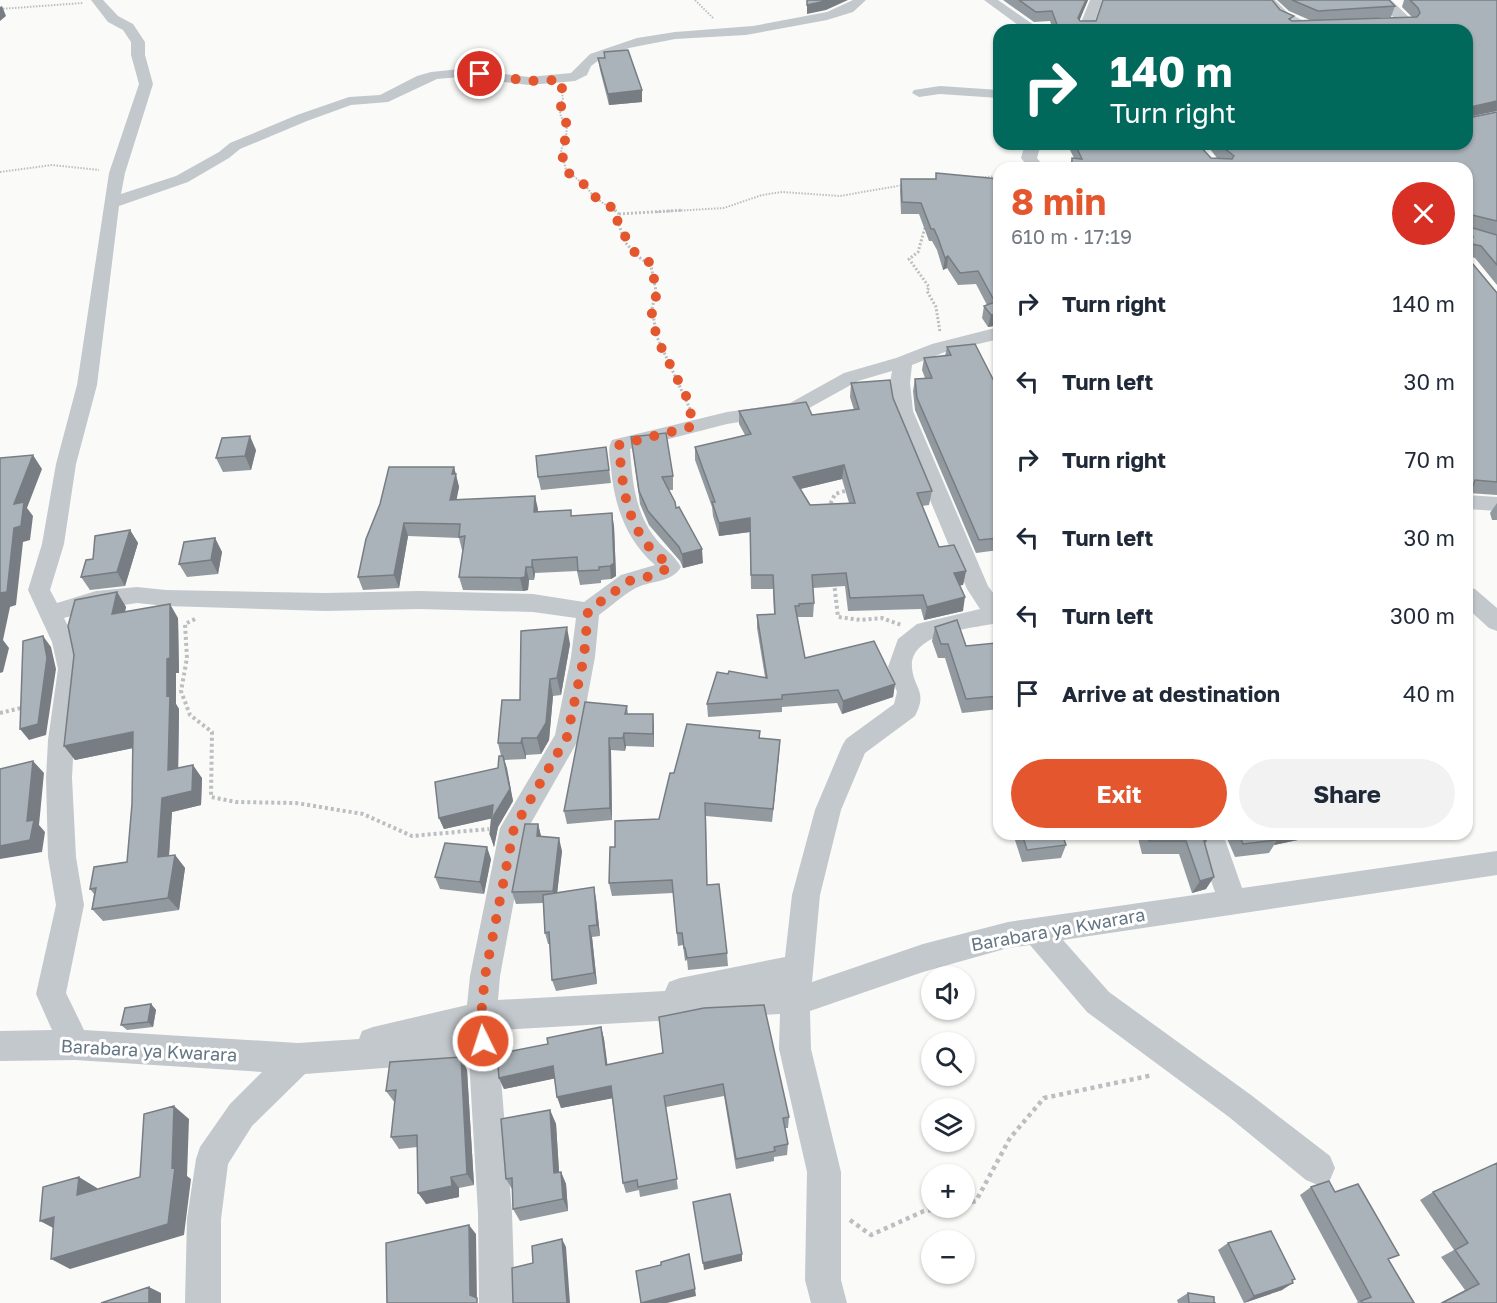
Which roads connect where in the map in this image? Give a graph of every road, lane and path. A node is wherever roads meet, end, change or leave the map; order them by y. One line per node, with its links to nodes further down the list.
1 (860, 0): 12 (street)
2 (990, 0): 8 (street)
3 (1096, 0): 9 (street)
4 (1268, 0): 10 (street)
5 (97, 1): 7 (path); 16 (street)
6 (1404, 3): 11 (street)
7 (0, 9)
8 (1025, 24)
9 (1087, 24)
10 (1298, 24)
11 (1365, 24)
12 (561, 80): 20 (street); 21 (path)
13 (919, 93): 14 (street)
14 (993, 94)
15 (0, 172): 16 (path)
16 (117, 173): 20 (street)
17 (993, 176): 18 (path)
18 (972, 178)
19 (905, 185): 21 (path)
20 (111, 203): 36 (street)
21 (619, 214): 26 (path)
22 (927, 221): 24 (path)
23 (992, 335): 24 (street)
24 (946, 345): 25 (street)
25 (903, 362): 26 (street); 34 (street)
26 (694, 426): 35 (street)
27 (853, 489): 30 (path)
28 (1473, 502): 29 (street)
29 (1497, 504)
30 (830, 514)
31 (834, 578): 39 (path)
32 (230, 597): 35 (street); 36 (street); 42 (path)
33 (1473, 600): 38 (street)
34 (993, 609)
35 (588, 611): 42 (street)
36 (51, 613): 40 (street)
37 (993, 615): 39 (street)
38 (1497, 622)
39 (913, 639): 47 (street)
40 (67, 697): 41 (path); 50 (street)
41 (0, 713)
42 (514, 828): 49 (street)
43 (1211, 840): 45 (street)
44 (1497, 863): 45 (street, Barabara ya Kwarara)
45 (1232, 901): 46 (street, Barabara ya Kwarara)
46 (1035, 930): 48 (street, Barabara ya Kwarara); 53 (street)
47 (798, 968): 48 (street); 49 (street, Barabara ya Kwarara)
48 (795, 999): 49 (street, Barabara ya Kwarara); 55 (street)
49 (482, 1029): 52 (street, Barabara ya Kwarara); 59 (street)
50 (75, 1045): 51 (street, Barabara ya Kwarara); 52 (street, Barabara ya Kwarara)
51 (0, 1046)
52 (298, 1059): 58 (street)
53 (1189, 1068): 54 (street); 56 (path)
54 (1318, 1168)
55 (824, 1202): 57 (path); 60 (street)
56 (975, 1202)
57 (921, 1212)
58 (203, 1303)
59 (497, 1303)
60 (829, 1303)

